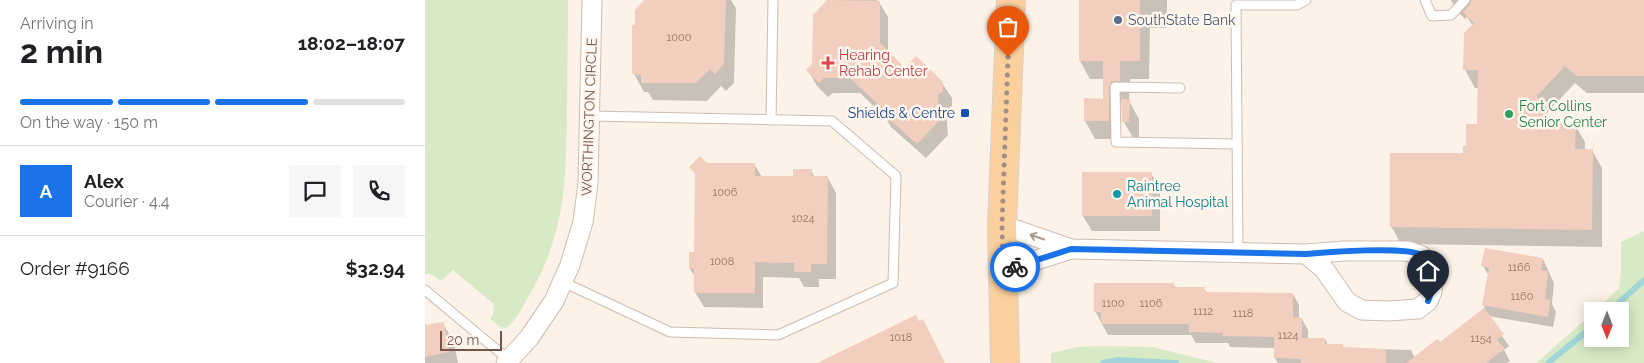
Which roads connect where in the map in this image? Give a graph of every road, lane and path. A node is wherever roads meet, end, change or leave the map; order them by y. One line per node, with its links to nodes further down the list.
1 (592, 0): 8 (street, WORTHINGTON CIRCLE)
2 (773, 0): 9 (lane)
3 (1011, 0): 11 (main road)
4 (1305, 0): 10 (lane)
5 (1425, 0): 6 (lane)
6 (1465, 0)
7 (1179, 88): 10 (lane)
8 (590, 116): 9 (lane); 16 (street, WORTHINGTON CIRCLE)
9 (771, 120): 16 (lane)
10 (1237, 144): 13 (lane)
11 (1002, 225): 12 (street, one-way to 11); 15 (main road)
12 (1071, 249): 13 (street); 15 (street)
13 (1238, 253): 14 (street)
14 (1306, 254): 14 (street)
15 (1003, 271): 19 (main road)
16 (563, 282): 18 (street, WORTHINGTON CIRCLE)
17 (425, 290): 18 (lane)
18 (509, 362)
19 (1005, 363)

